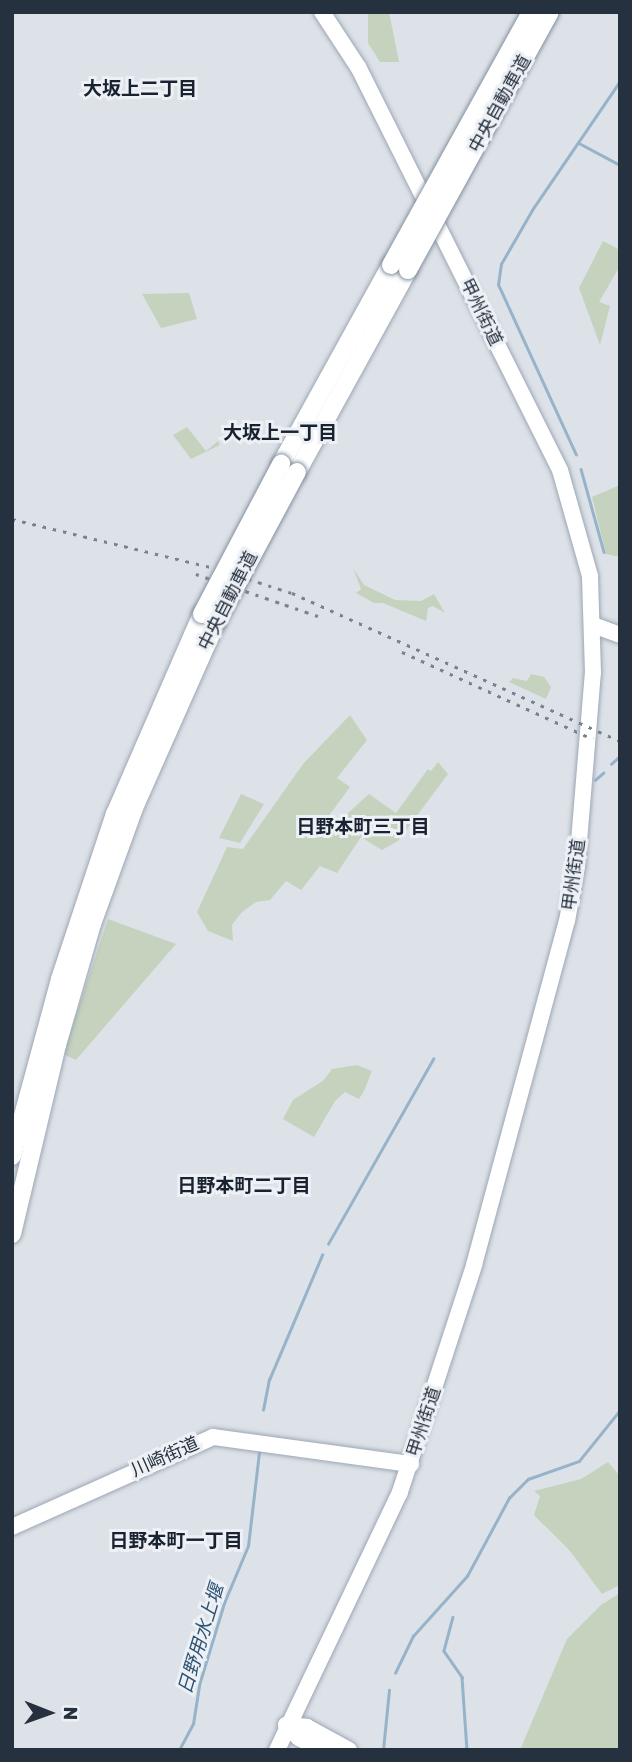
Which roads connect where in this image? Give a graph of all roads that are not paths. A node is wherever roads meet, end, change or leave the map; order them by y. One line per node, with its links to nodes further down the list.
1 (322, 12): 5 (main road, 甲州街道)
2 (531, 12): 4 (highway, 中央自動車道, bridge)
3 (550, 12): 4 (highway, 中央自動車道, bridge)
4 (400, 268): 7 (highway, 中央自動車道, bridge)
5 (593, 625): 6 (main road); 10 (main road, 甲州街道)
6 (620, 635)
7 (50, 1043): 8 (highway, 中央自動車道); 9 (highway, 中央自動車道)
8 (12, 1156)
9 (12, 1234)
10 (411, 1464): 11 (main road, 川崎街道); 12 (main road, 甲州街道)
11 (12, 1527)
12 (286, 1725): 13 (main road, 甲州街道); 14 (main road); 15 (main road)
13 (277, 1750)
14 (321, 1750)
15 (349, 1750)

